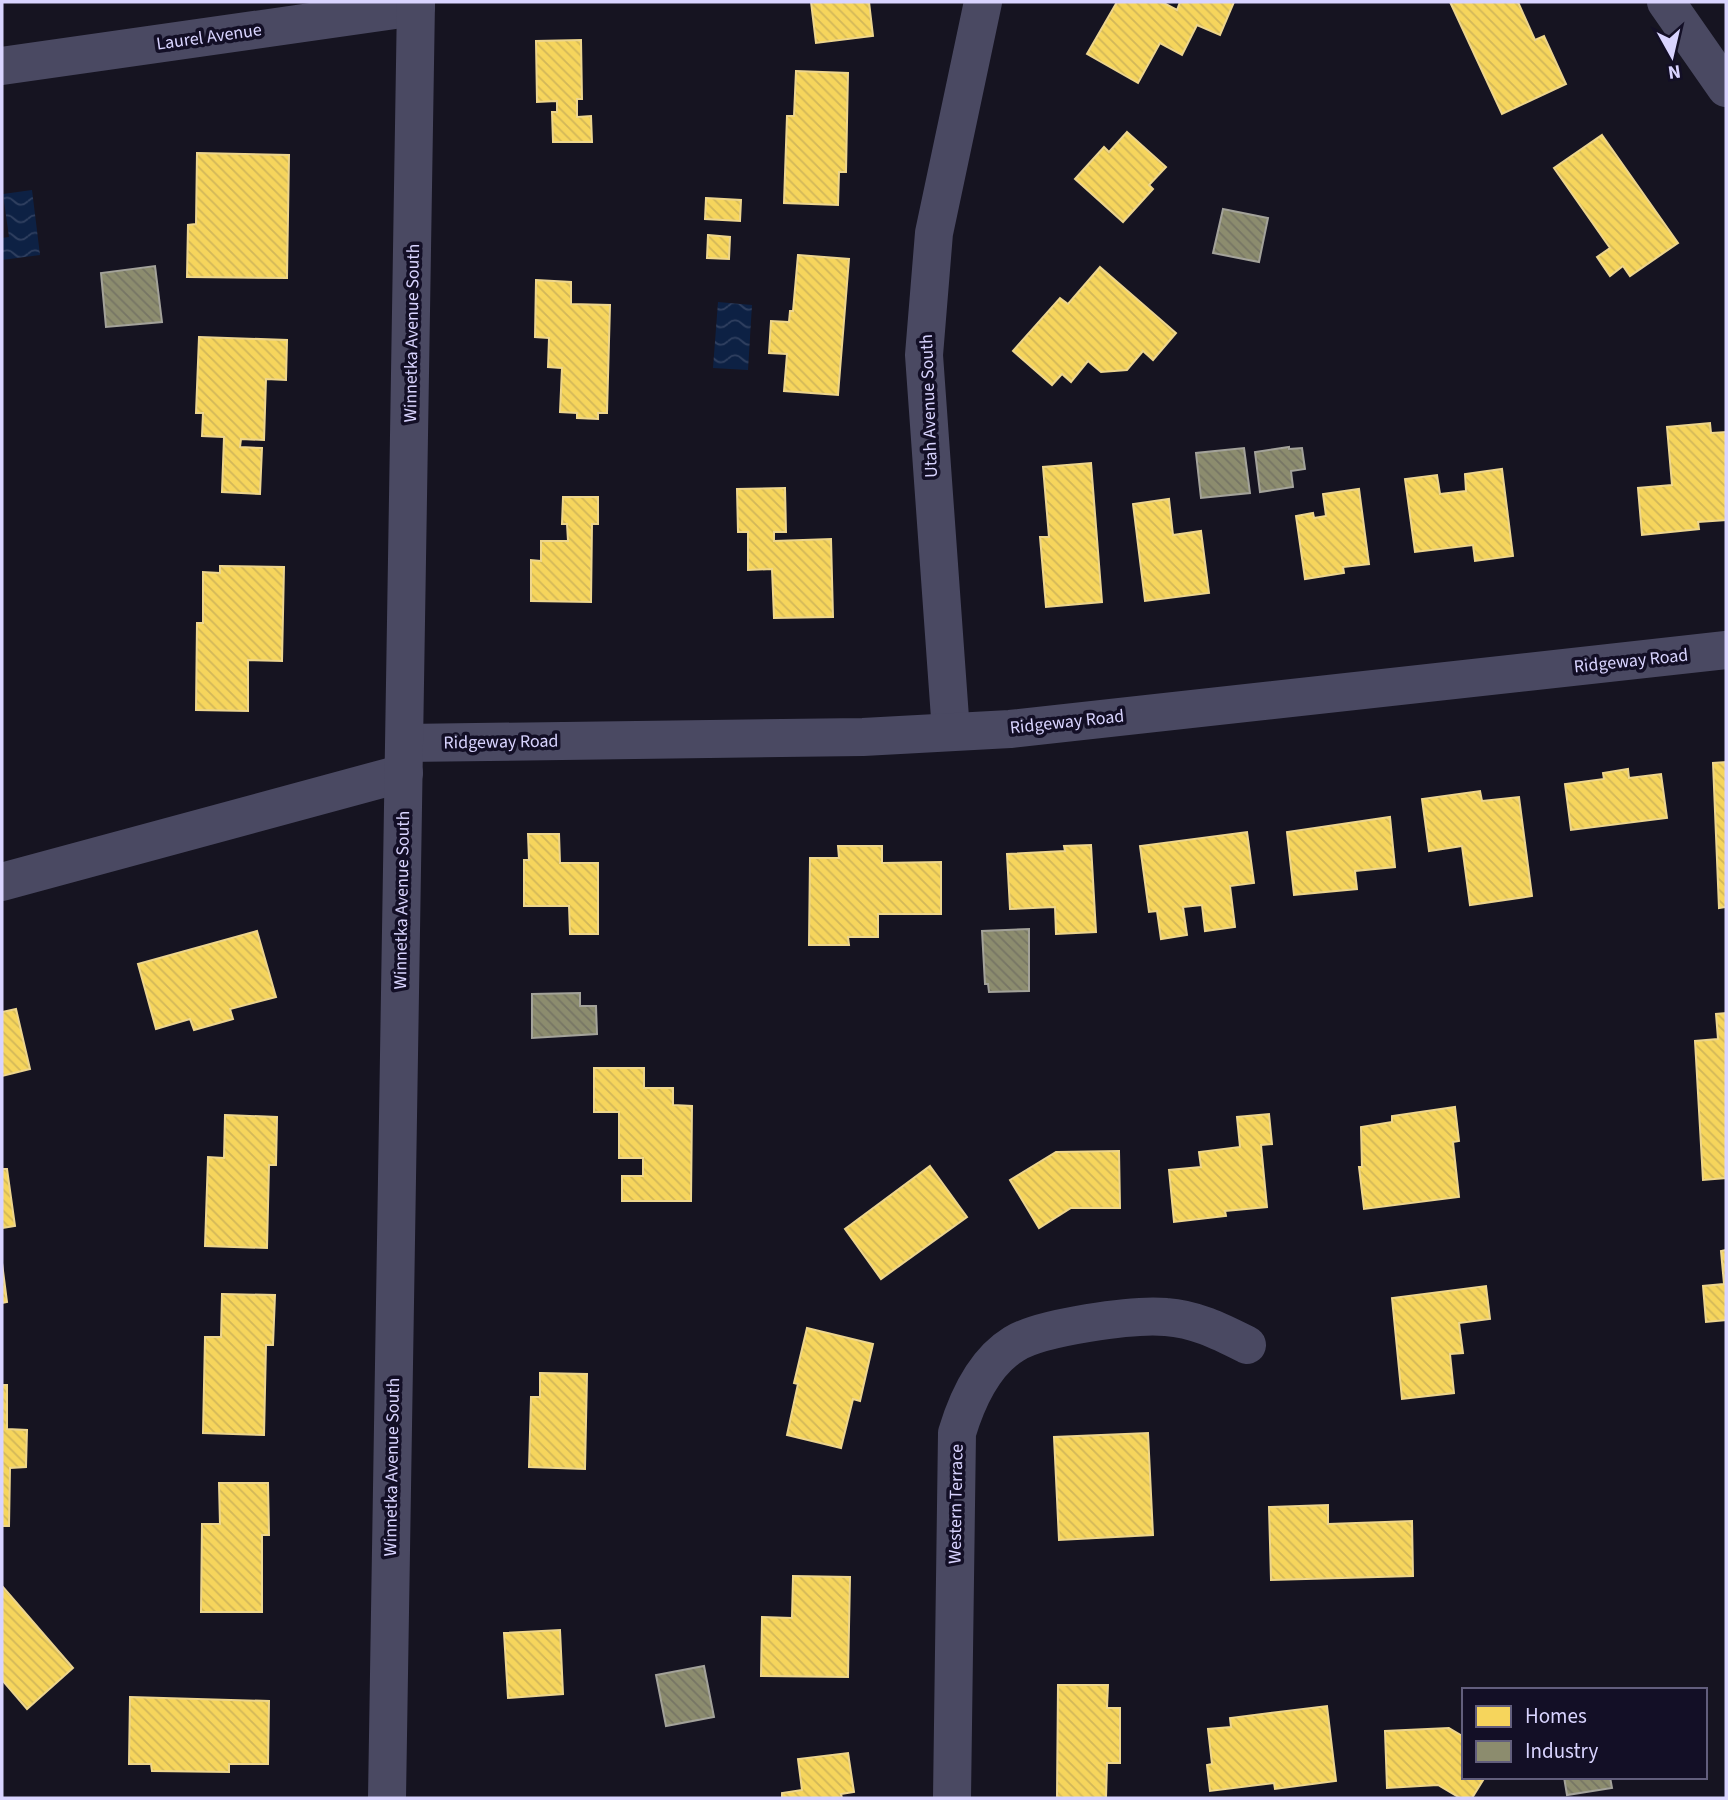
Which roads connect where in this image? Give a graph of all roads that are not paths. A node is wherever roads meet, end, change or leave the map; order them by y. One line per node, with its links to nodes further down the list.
1 (983, 2): 7 (street, Utah Avenue South)
2 (1666, 2): 5 (street)
3 (416, 5): 4 (street, Laurel Avenue); 8 (street, Winnetka Avenue South)
4 (2, 66)
5 (1726, 88)
6 (1726, 650): 7 (street, Ridgeway Road)
7 (951, 732): 8 (street, Ridgeway Road)
8 (404, 758): 9 (street, Ridgeway Road); 11 (street, Winnetka Avenue South)
9 (2, 882)
10 (1247, 1345): 12 (street, Western Terrace)
11 (387, 1798)
12 (953, 1798)

